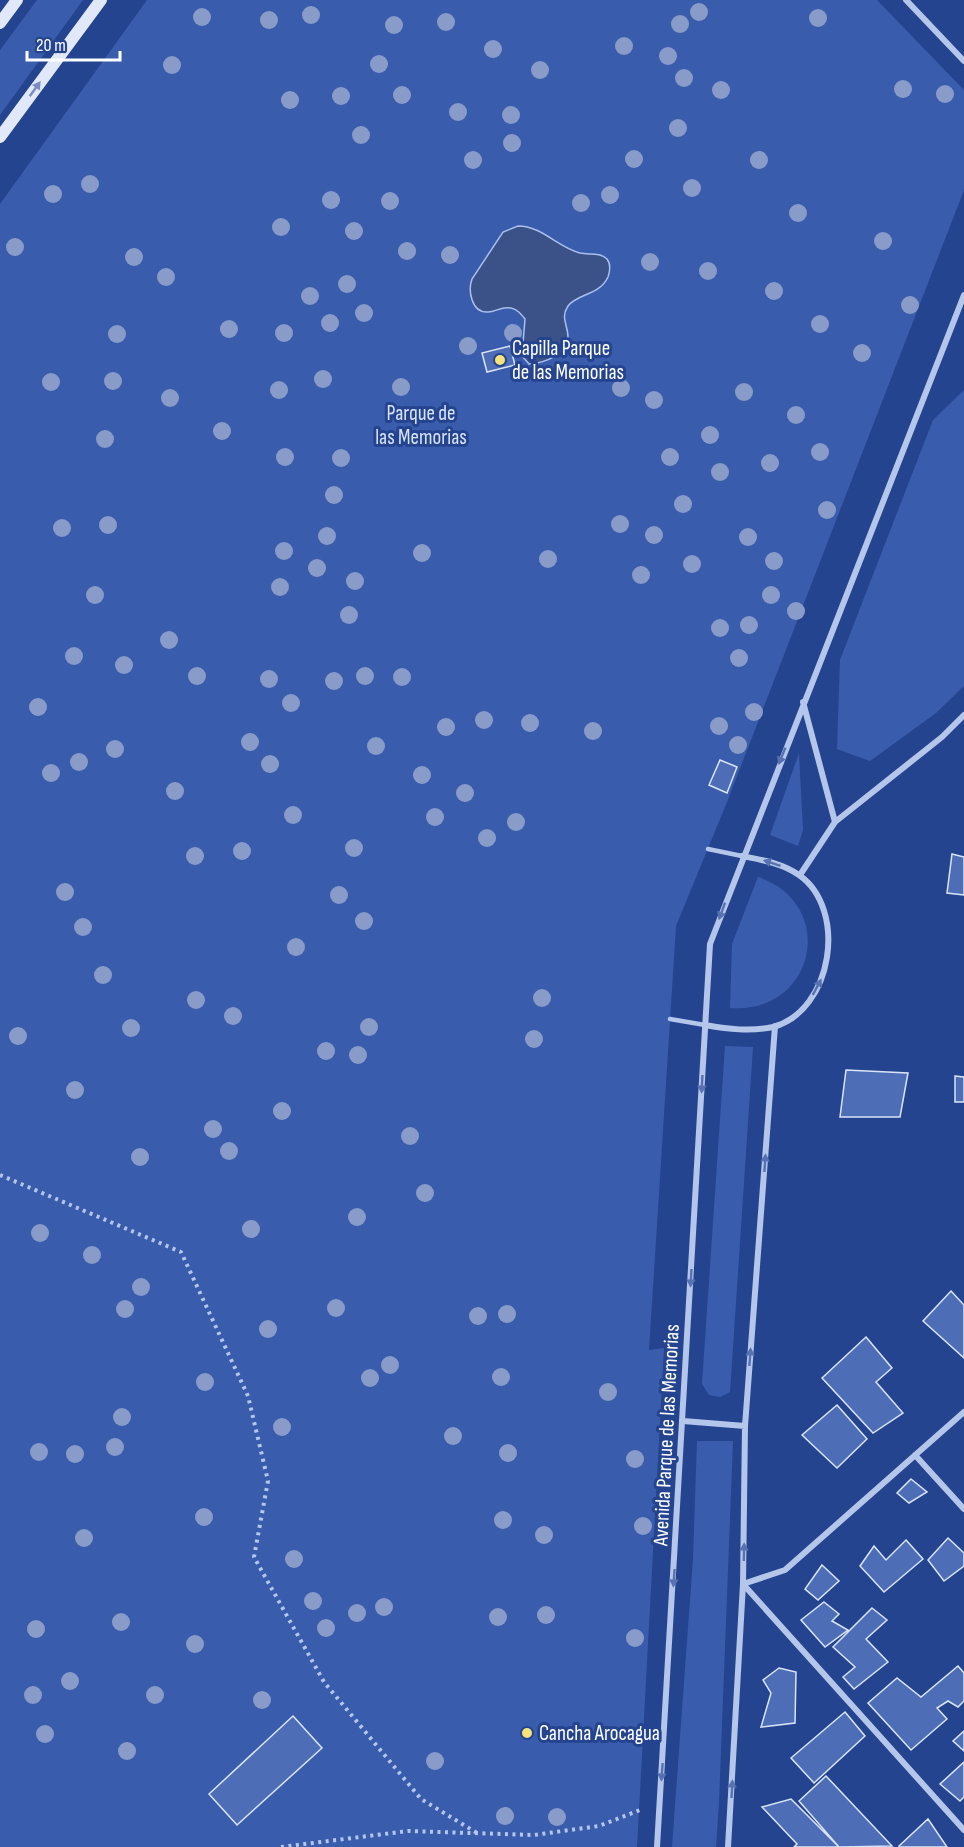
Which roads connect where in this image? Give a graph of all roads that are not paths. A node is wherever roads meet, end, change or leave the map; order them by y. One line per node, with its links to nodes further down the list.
1 (17, 0): 4 (main road)
2 (101, 0): 6 (main road, one-way to 2)
3 (906, 0): 5 (street)
4 (0, 23)
5 (964, 61)
6 (0, 136)
7 (964, 295): 8 (street, Avenida Parque de las Memorias)
8 (803, 702): 10 (street); 12 (street, Avenida Parque de las Memorias, one-way to 12)
9 (964, 715): 10 (street)
10 (835, 822): 13 (street)
11 (708, 849): 12 (lane)
12 (742, 856): 13 (street, one-way to 12); 15 (street, Avenida Parque de las Memorias, one-way to 15)
13 (800, 875): 16 (street, one-way to 13)
14 (670, 1019): 15 (lane)
15 (705, 1025): 16 (street); 18 (street, Avenida Parque de las Memorias, one-way to 18)
16 (775, 1026): 19 (street, one-way to 16)
17 (964, 1412): 20 (street)
18 (683, 1421): 19 (street); 24 (street, Avenida Parque de las Memorias, one-way to 24)
19 (745, 1426): 22 (street, one-way to 19)
20 (915, 1455): 21 (street); 22 (street)
21 (964, 1509)
22 (743, 1584): 23 (street); 25 (street, one-way to 22)
23 (964, 1830)
24 (657, 1847)
25 (728, 1847)

